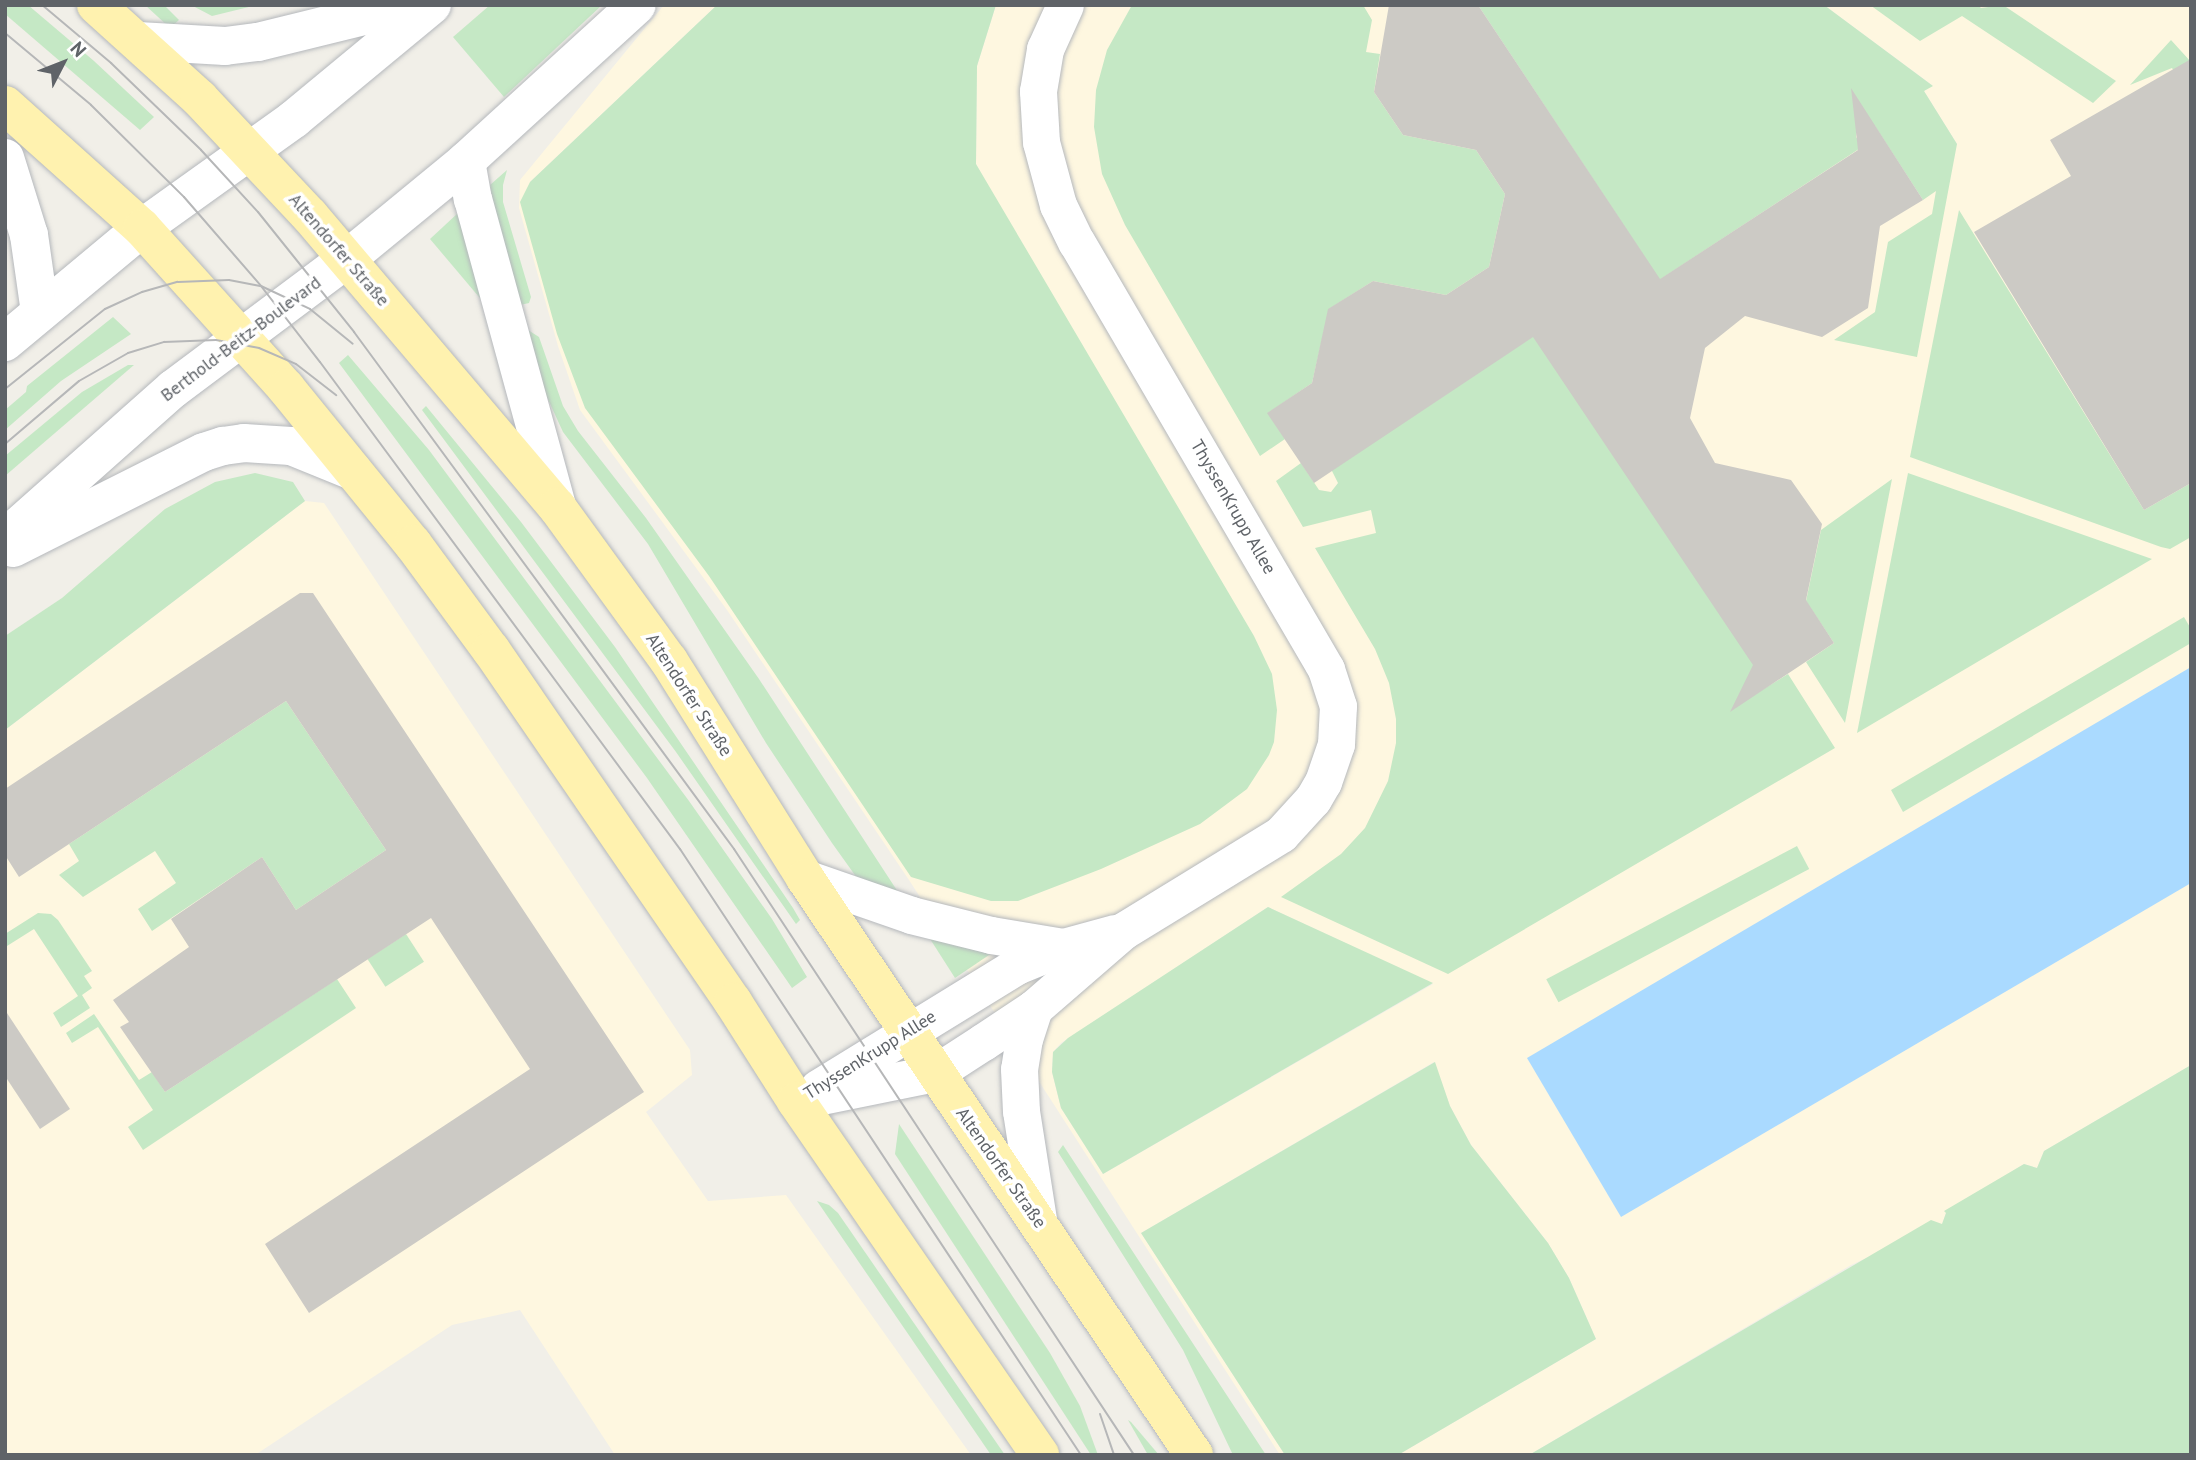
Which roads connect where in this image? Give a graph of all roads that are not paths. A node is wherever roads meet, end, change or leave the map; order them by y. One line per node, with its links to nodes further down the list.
1 (96, 5): 6 (main road, Altendorfer Straße)
2 (409, 5): 6 (main road)
3 (432, 5): 8 (main road)
4 (637, 5): 10 (main road, Berthold-Beitz-Boulevard)
5 (1065, 5): 21 (street, ThyssenKrupp Allee)
6 (138, 41): 8 (main road, Altendorfer Straße)
7 (5, 105): 11 (main road)
8 (249, 150): 11 (main road); 12 (main road, Altendorfer Straße)
9 (5, 158): 13 (main road)
10 (466, 161): 12 (main road, Berthold-Beitz-Boulevard); 17 (main road)
11 (142, 228): 13 (main road); 14 (main road)
12 (348, 258): 14 (main road, Berthold-Beitz-Boulevard); 17 (main road, Altendorfer Straße)
13 (40, 312): 15 (main road)
14 (242, 337): 16 (main road); 18 (main road, Berthold-Beitz-Boulevard)
15 (5, 342)
16 (353, 471): 19 (main road); 26 (main road)
17 (557, 507): 20 (main road, Altendorfer Straße)
18 (5, 538)
19 (5, 552)
20 (805, 878): 22 (street, ThyssenKrupp Allee); 24 (main road, Altendorfer Straße)
21 (1123, 931): 22 (street, ThyssenKrupp Allee); 23 (street, ThyssenKrupp Allee)
22 (1062, 947): 24 (street, ThyssenKrupp Allee)
23 (1034, 1008): 25 (street, ThyssenKrupp Allee); 27 (street)
24 (908, 1031): 25 (main road, Altendorfer Straße); 26 (street, ThyssenKrupp Allee)
25 (935, 1073): 26 (street, ThyssenKrupp Allee); 27 (main road, Altendorfer Straße)
26 (796, 1101): 28 (main road)
27 (1038, 1220): 29 (main road, Altendorfer Straße)
28 (1040, 1455)
29 (1194, 1455)

